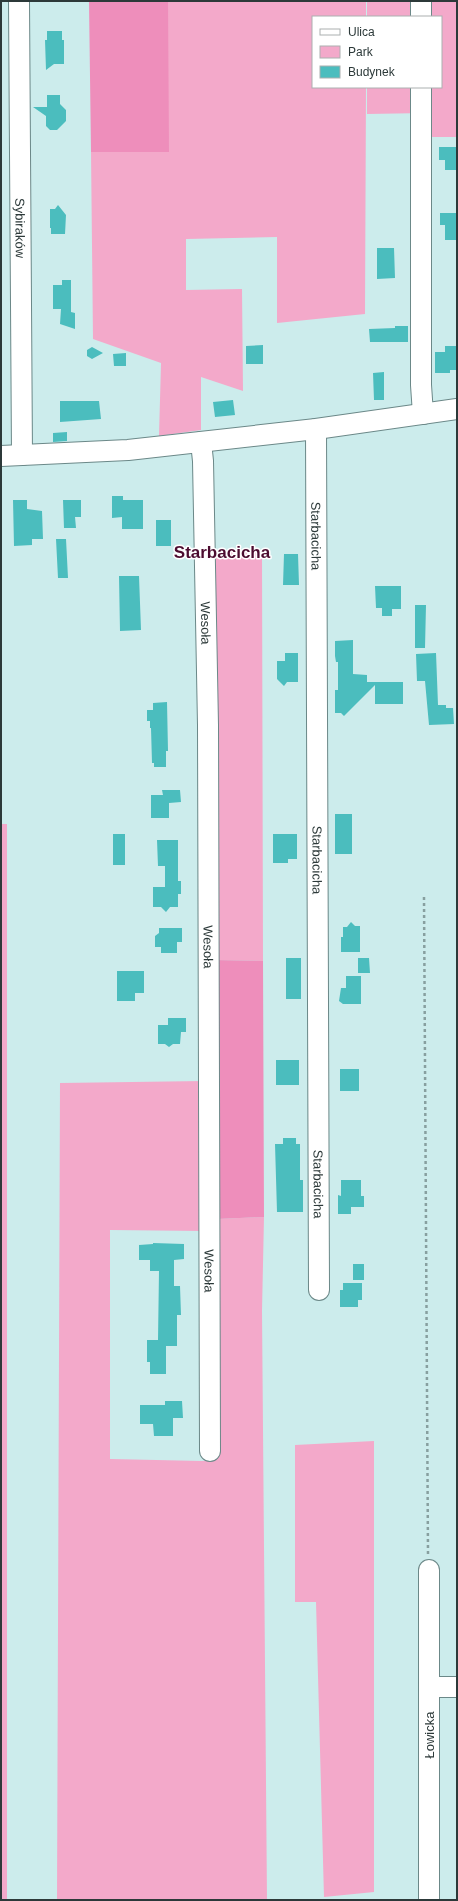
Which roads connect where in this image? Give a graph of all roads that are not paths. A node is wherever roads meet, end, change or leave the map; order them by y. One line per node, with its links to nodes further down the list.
1 (19, 1): 10 (street, Sybiraków)
2 (421, 1): 3 (street)
3 (421, 16)
4 (421, 88): 7 (street)
5 (411, 186): 7 (street)
6 (457, 409): 7 (street)
7 (418, 414): 8 (street)
8 (316, 429): 9 (street); 12 (street, Starbacicha)
9 (201, 442): 10 (street); 13 (street, Wesoła)
10 (22, 455): 11 (street)
11 (1, 456)
12 (319, 1290)
13 (210, 1451)
14 (428, 1570): 15 (street, Łowicka)
15 (428, 1687): 16 (street); 17 (street, Łowicka)
16 (457, 1687)
17 (429, 1900)

